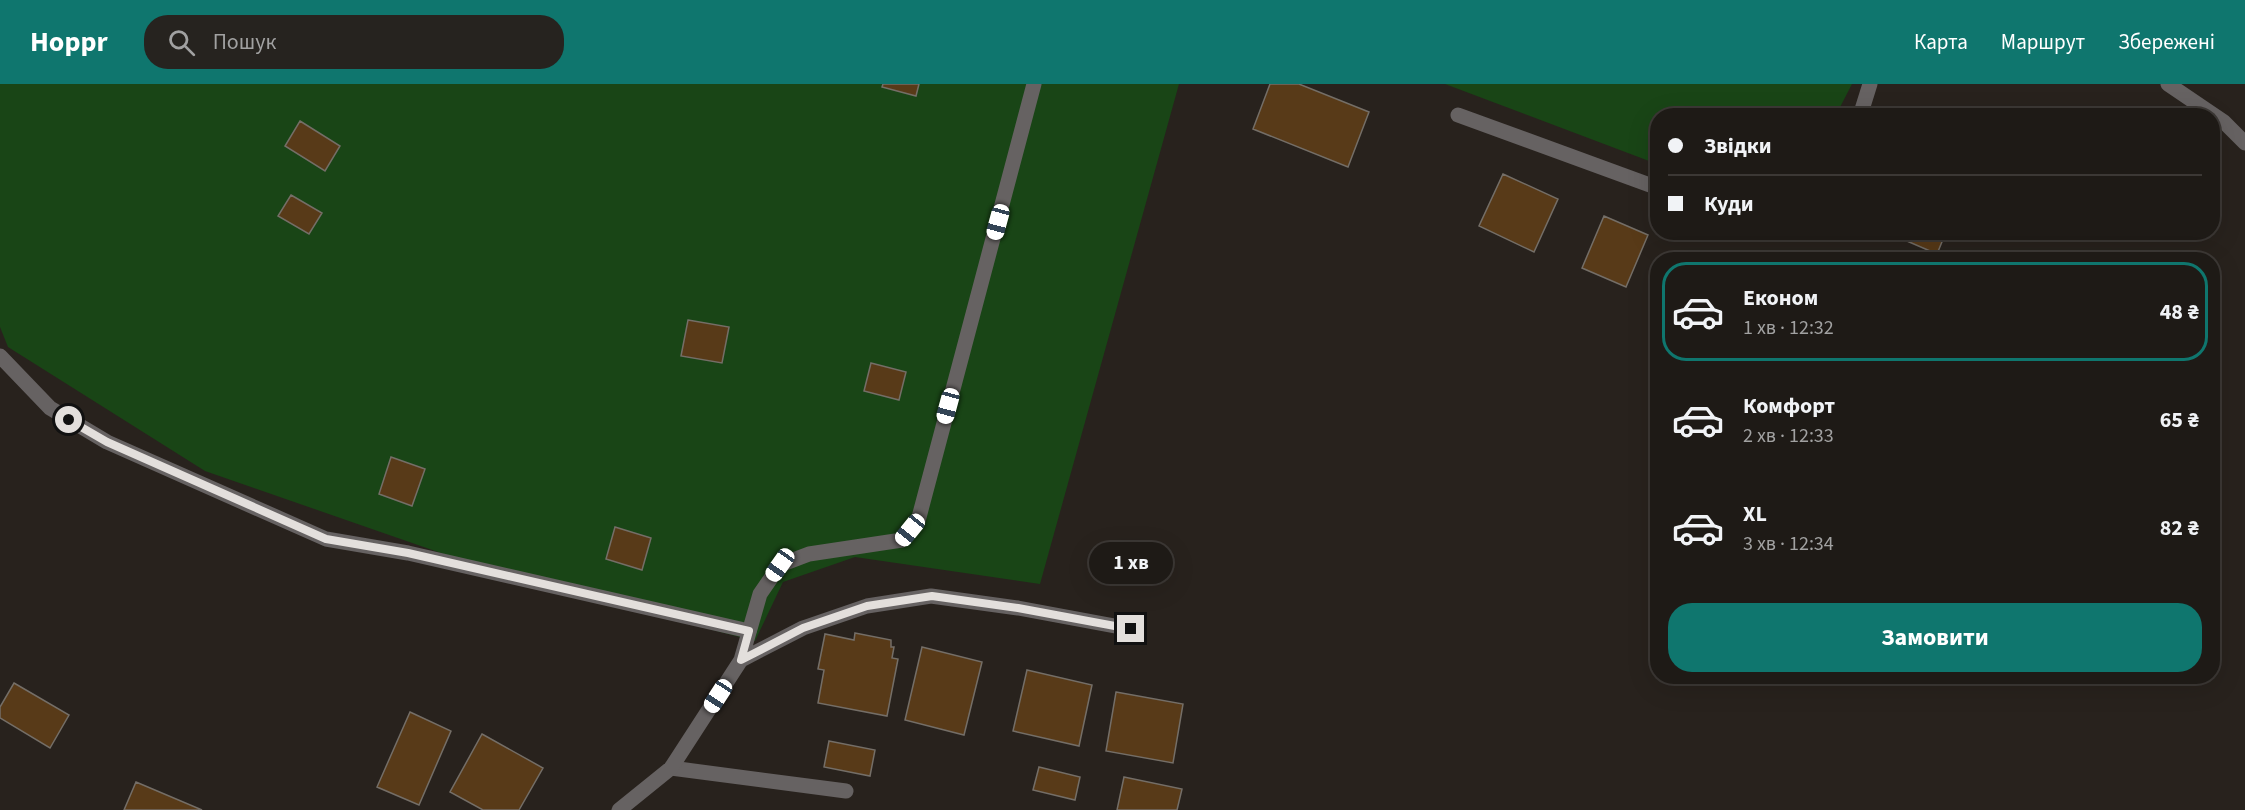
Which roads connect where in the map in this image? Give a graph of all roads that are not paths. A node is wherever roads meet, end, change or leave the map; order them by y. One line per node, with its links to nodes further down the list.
1 (1035, 84): 12 (street)
2 (1870, 84): 4 (street)
3 (2168, 84): 5 (street)
4 (1862, 108)
5 (2203, 108)
6 (1458, 115): 9 (street)
7 (2220, 119): 8 (street)
8 (2245, 143)
9 (1650, 185)
10 (0, 356): 12 (street)
11 (1131, 629): 13 (street)
12 (749, 631): 13 (street)
13 (741, 660): 14 (street)
14 (671, 768): 15 (street); 16 (street)
15 (846, 790)
16 (619, 810)

